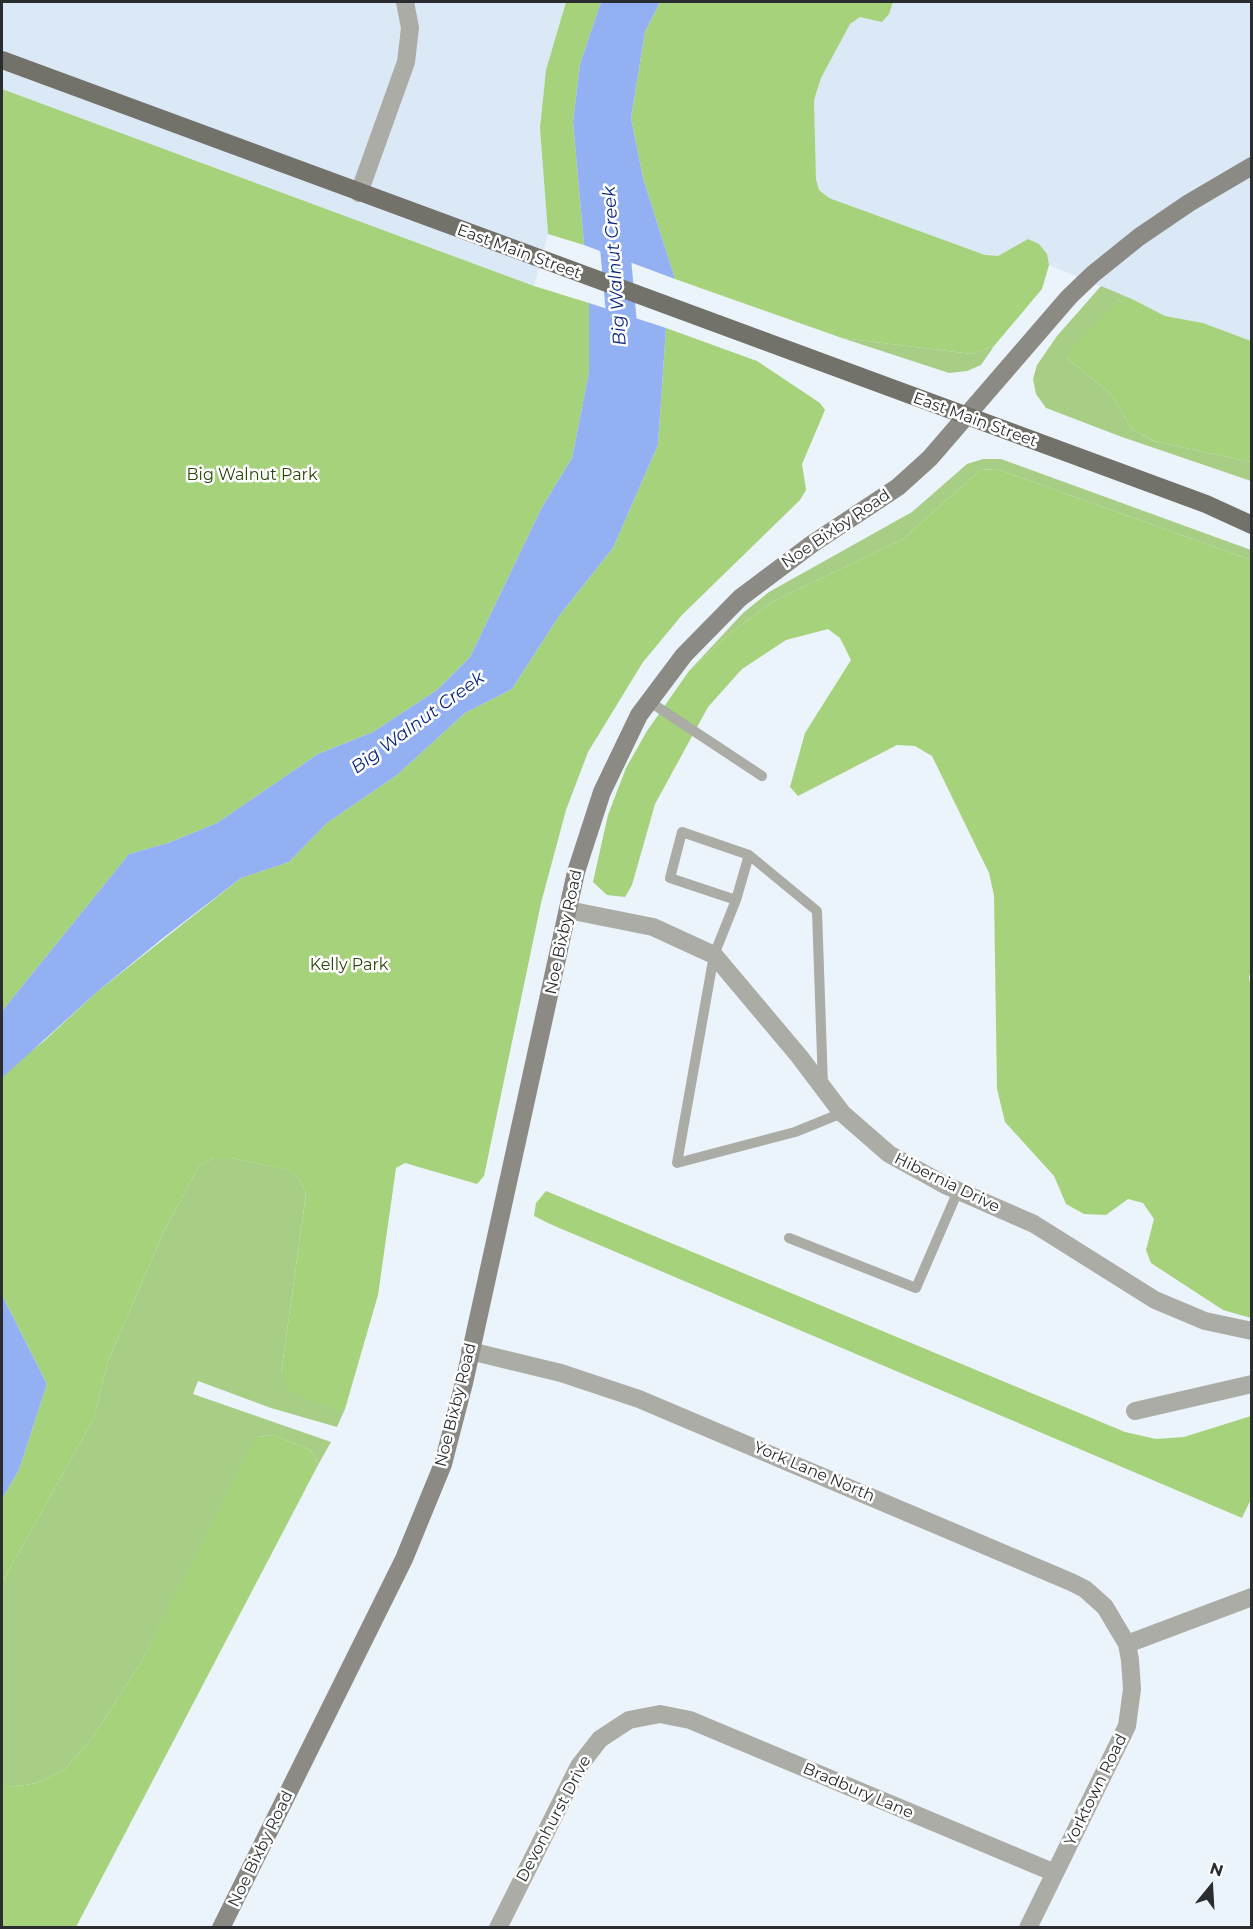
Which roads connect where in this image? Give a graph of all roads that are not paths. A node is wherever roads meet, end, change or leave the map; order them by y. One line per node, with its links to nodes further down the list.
1 (405, 2): 4 (street)
2 (2, 60): 4 (main road, East Main Street)
3 (1251, 166): 5 (street, Noe Bixby Road)
4 (359, 193): 5 (main road, East Main Street)
5 (966, 417): 6 (main road, East Main Street); 9 (street, Noe Bixby Road)
6 (1206, 504): 7 (main road, East Main Street); 8 (main road, East Main Street)
7 (1251, 514)
8 (1251, 525)
9 (647, 700): 10 (lane); 13 (street, Noe Bixby Road)
10 (762, 776)
11 (748, 855): 12 (lane); 12 (lane); 15 (lane)
12 (736, 900): 14 (lane)
13 (568, 910): 14 (street, Hibernia Drive); 20 (street, Noe Bixby Road)
14 (714, 955): 15 (street, Hibernia Drive); 16 (lane)
15 (823, 1089): 16 (street, Hibernia Drive)
16 (842, 1113): 17 (street, Hibernia Drive)
17 (958, 1191): 18 (lane); 19 (street, Hibernia Drive)
18 (789, 1238)
19 (1251, 1331)
20 (470, 1351): 24 (street, York Lane North); 27 (street, Noe Bixby Road)
21 (1251, 1384): 22 (street)
22 (1135, 1411)
23 (1251, 1598): 24 (street)
24 (1127, 1644): 26 (street, Yorktown Road)
25 (660, 1714): 26 (street, Bradbury Lane); 28 (street, Devonhurst Drive)
26 (1055, 1873): 29 (street, Yorktown Road)
27 (221, 1928)
28 (498, 1928)
29 (1028, 1928)

